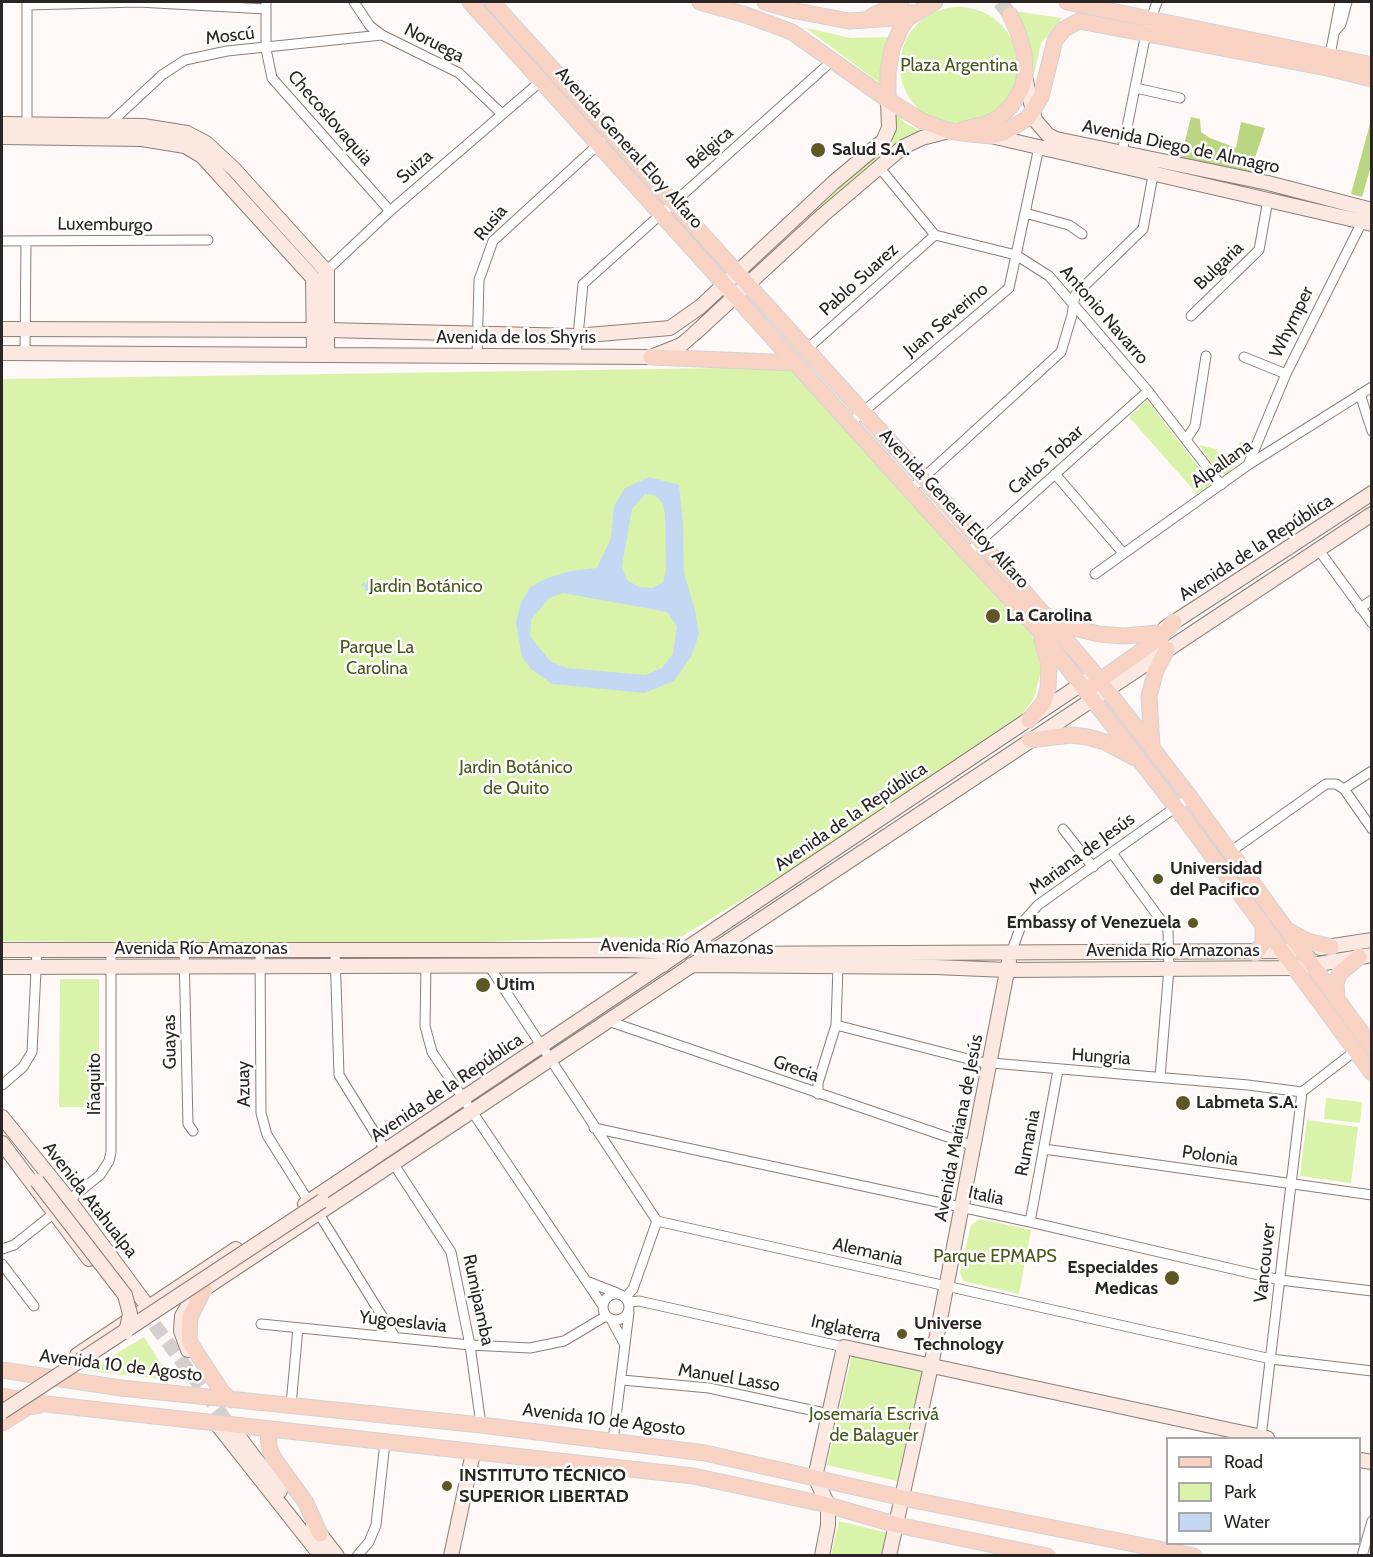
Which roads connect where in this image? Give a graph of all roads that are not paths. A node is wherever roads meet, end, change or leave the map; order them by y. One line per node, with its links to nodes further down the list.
1 (354, 2): 20 (street, Noruega)
2 (470, 2): 27 (main road, Avenida General Eloy Alfaro)
3 (492, 2): 37 (main road, Avenida General Eloy Alfaro)
4 (700, 2): 23 (main road)
5 (765, 2): 17 (main road)
6 (901, 2): 17 (main road)
7 (915, 2): 16 (main road)
8 (935, 2): 16 (main road)
9 (1067, 2): 18 (main road)
10 (1157, 2): 18 (street)
11 (1340, 2): 19 (street)
12 (1347, 2): 19 (street)
13 (27, 3): 14 (street); 34 (street)
14 (266, 5): 21 (street, Checoslovaquia)
15 (1010, 15): 25 (main road)
16 (910, 17): 17 (main road); 30 (main road)
17 (849, 21)
18 (1149, 26): 22 (main road); 26 (main road); 28 (street); 32 (main road)
19 (1336, 30): 22 (street)
20 (382, 35): 21 (street, Moscú); 31 (street, Noruega)
21 (266, 49): 36 (street, Moscú); 48 (street, Checoslovaquia)
22 (1330, 55): 24 (main road)
23 (833, 60): 30 (main road); 47 (street, Bélgica)
24 (1371, 65)
25 (1025, 75): 32 (main road, Avenida Diego de Almagro); 35 (main road)
26 (1371, 79)
27 (541, 81): 31 (street, Suiza); 40 (main road, Avenida General Eloy Alfaro)
28 (1136, 88): 29 (street); 42 (street)
29 (1180, 98)
30 (888, 100): 35 (main road); 58 (main road, Avenida de los Shyris)
31 (501, 113): 48 (street, Suiza)
32 (1032, 113): 38 (main road); 42 (main road, Avenida Diego de Almagro)
33 (2, 124): 34 (main road)
34 (27, 125): 36 (main road)
35 (950, 131): 38 (main road); 44 (main road, Avenida de los Shyris)
36 (104, 132): 39 (main road); 57 (main road); 59 (main road)
37 (612, 132): 40 (street, Rusia); 47 (main road, Avenida General Eloy Alfaro)
38 (991, 136): 41 (main road, Avenida Diego de Almagro)
39 (2, 137)
40 (599, 144): 47 (main road, Avenida General Eloy Alfaro); 66 (street, Rusia)
41 (1039, 147): 42 (main road, Avenida Diego de Almagro); 50 (street, Juan Severino)
42 (1121, 159): 43 (main road, Avenida Diego de Almagro); 45 (main road, Avenida Diego de Almagro)
43 (1155, 160): 45 (street); 49 (main road, Avenida Diego de Almagro)
44 (879, 167): 52 (street); 60 (main road, Avenida de los Shyris)
45 (1153, 174): 46 (main road, Avenida Diego de Almagro); 61 (street)
46 (1268, 200): 49 (main road, Avenida Diego de Almagro); 62 (street, Bulgaria)
47 (667, 208): 58 (main road, Avenida General Eloy Alfaro); 67 (street, Bélgica)
48 (390, 211): 57 (street, Suiza)
49 (1369, 212): 78 (street, Whymper)
50 (1025, 213): 51 (street); 56 (street, Juan Severino)
51 (1082, 234)
52 (935, 235): 56 (street, Antonio Navarro); 68 (street, Pablo Suarez)
53 (208, 240): 55 (street, Luxemburgo)
54 (2, 241): 55 (street, Luxemburgo)
55 (26, 241): 64 (street)
56 (1016, 255): 61 (street, Antonio Navarro); 82 (street, Juan Severino)
57 (327, 272): 59 (street, Suiza); 65 (main road)
58 (729, 277): 60 (main road, Avenida General Eloy Alfaro); 67 (main road, Avenida de los Shyris)
59 (313, 278): 65 (main road)
60 (742, 291): 68 (main road, Avenida General Eloy Alfaro); 75 (main road, Avenida de los Shyris); 77 (main road, Avenida General Eloy Alfaro)
61 (1074, 303): 80 (street, Antonio Navarro); 88 (street)
62 (1191, 316)
63 (2, 329): 64 (main road, Avenida de los Shyris)
64 (26, 329): 65 (main road, Avenida de los Shyris); 70 (street)
65 (320, 330): 66 (main road, Avenida de los Shyris); 71 (main road)
66 (476, 332): 67 (main road, Avenida de los Shyris); 72 (street, Rusia)
67 (576, 336): 73 (street, Bélgica)
68 (806, 350): 82 (main road, Avenida General Eloy Alfaro)
69 (2, 353): 70 (main road, Avenida de los Shyris)
70 (25, 353): 71 (main road, Avenida de los Shyris)
71 (320, 354): 72 (main road, Avenida de los Shyris)
72 (477, 356): 73 (main road, Avenida de los Shyris)
73 (576, 356): 75 (main road, Avenida de los Shyris)
74 (1206, 356): 85 (street)
75 (651, 357): 77 (main road)
76 (1244, 357): 78 (street)
77 (795, 363): 83 (main road, Avenida General Eloy Alfaro)
78 (1286, 374): 86 (street, Whymper)
79 (1371, 387): 81 (street, Alpallana)
80 (1149, 392): 85 (street, Antonio Navarro); 87 (street, Carlos Tobar)
81 (1360, 394): 84 (street); 86 (street, Alpallana)
82 (863, 412): 83 (street, Juan Severino); 88 (main road, Avenida General Eloy Alfaro)
83 (850, 423): 90 (main road, Avenida General Eloy Alfaro)
84 (1371, 431)
85 (1186, 440): 89 (street, Antonio Navarro)
86 (1248, 465): 89 (street, Alpallana)
87 (1054, 474): 93 (street, Carlos Tobar); 96 (street)
88 (922, 478): 90 (street); 93 (main road, Avenida General Eloy Alfaro)
89 (1221, 485): 96 (street, Alpallana)
90 (910, 489): 95 (main road, Avenida General Eloy Alfaro)
91 (1371, 493): 101 (main road, Avenida de la República)
92 (1371, 514): 94 (main road, Avenida de la República)
93 (980, 541): 95 (street, Carlos Tobar); 100 (main road, Avenida General Eloy Alfaro)
94 (1318, 549): 99 (street); 104 (main road, Avenida de la República)
95 (967, 553): 100 (main road, Avenida General Eloy Alfaro)
96 (1123, 553): 97 (street, Alpallana)
97 (1095, 574)
98 (1371, 600): 99 (street)
99 (1360, 608): 102 (street)
100 (1040, 621): 103 (main road); 105 (main road, Avenida General Eloy Alfaro); 106 (main road)
101 (1174, 622): 103 (main road, Avenida de la República); 105 (main road)
102 (1371, 623)
103 (1158, 633): 105 (main road, Avenida de la República)
104 (1167, 649): 105 (main road, Avenida de la República); 108 (main road)
105 (1095, 685): 106 (main road, Avenida de la República); 107 (main road, Avenida de la República); 108 (main road, Avenida General Eloy Alfaro); 109 (main road, Avenida General Eloy Alfaro)
106 (1029, 720): 131 (main road, Avenida de la República)
107 (1030, 740): 109 (main road); 120 (main road, Avenida de la República)
108 (1152, 749): 112 (main road, Avenida General Eloy Alfaro)
109 (1140, 760): 113 (main road, Avenida General Eloy Alfaro)
110 (1371, 771): 111 (street)
111 (1344, 789): 115 (street); 116 (street)
112 (1190, 797): 113 (street, Mariana de Jesús); 116 (main road, Avenida General Eloy Alfaro)
113 (1176, 807): 117 (street, Mariana de Jesús); 119 (main road, Avenida General Eloy Alfaro)
114 (1063, 829): 118 (street)
115 (1371, 829)
116 (1230, 852): 121 (main road, Avenida General Eloy Alfaro)
117 (1113, 853): 118 (street, Mariana de Jesús); 132 (street)
118 (1093, 867): 134 (street, Mariana de Jesús)
119 (1263, 923): 135 (main road); 136 (main road, Avenida General Eloy Alfaro)
120 (749, 927): 133 (main road); 137 (main road, Avenida de la República)
121 (1285, 928): 123 (main road); 126 (main road, Avenida General Eloy Alfaro)
122 (1371, 940): 123 (main road, Avenida Río Amazonas)
123 (1331, 947): 126 (main road, Avenida Río Amazonas)
124 (2, 950): 125 (main road, Avenida Río Amazonas)
125 (37, 950): 127 (main road, Avenida Río Amazonas); 147 (street)
126 (1300, 950): 136 (main road, Avenida Río Amazonas); 142 (main road, Avenida General Eloy Alfaro)
127 (111, 951): 128 (main road, Avenida Río Amazonas); 148 (street, Iñaquito)
128 (184, 951): 130 (main road, Avenida Río Amazonas); 149 (street, Guayas)
129 (335, 951): 130 (main road, Avenida Río Amazonas); 131 (main road, Avenida Río Amazonas); 143 (street, Rumipamba)
130 (260, 952): 150 (street, Azuay)
131 (680, 952): 137 (main road, Avenida Río Amazonas); 140 (main road, Avenida de la República)
132 (1170, 952): 134 (main road, Avenida Río Amazonas); 135 (main road, Avenida Río Amazonas); 152 (street)
133 (763, 953): 134 (main road, Avenida Río Amazonas); 137 (main road, Avenida Río Amazonas)
134 (1011, 953): 154 (main road, Avenida Mariana de Jesús)
135 (1255, 953): 136 (main road, Avenida Río Amazonas)
136 (1283, 953): 153 (main road, Avenida General Eloy Alfaro)
137 (708, 954): 141 (main road, Avenida de la República)
138 (1365, 956): 142 (main road, Avenida Río Amazonas); 156 (main road)
139 (597, 964): 140 (main road, Avenida Río Amazonas); 145 (main road, Avenida Río Amazonas); 155 (main road)
140 (660, 965): 141 (main road, Avenida Río Amazonas); 155 (main road, Avenida de la República)
141 (691, 965): 151 (main road, Avenida Río Amazonas); 157 (main road, Avenida de la República)
142 (1311, 965): 153 (main road, Avenida Río Amazonas); 156 (main road, Avenida General Eloy Alfaro)
143 (335, 966): 144 (main road, Avenida Río Amazonas); 150 (main road, Avenida Río Amazonas); 180 (street, Rumipamba)
144 (426, 966): 145 (main road, Avenida Río Amazonas); 170 (street)
145 (489, 966): 159 (street)
146 (2, 967): 147 (main road, Avenida Río Amazonas)
147 (38, 967): 148 (main road, Avenida Río Amazonas); 167 (street)
148 (111, 967): 149 (main road, Avenida Río Amazonas); 184 (street, Iñaquito)
149 (185, 967): 150 (main road, Avenida Río Amazonas); 175 (street, Guayas)
150 (260, 967): 185 (street, Azuay)
151 (838, 967): 154 (main road, Avenida Río Amazonas); 158 (street)
152 (1169, 968): 153 (main road, Avenida Río Amazonas); 154 (main road, Avenida Río Amazonas); 166 (street)
153 (1295, 968): 161 (main road, Avenida General Eloy Alfaro)
154 (1007, 970): 163 (main road, Avenida Mariana de Jesús)
155 (621, 992): 159 (main road, Avenida de la República)
156 (1338, 1000): 160 (main road, Avenida General Eloy Alfaro)
157 (608, 1021): 162 (main road, Avenida de la República); 169 (street, Grecia)
158 (836, 1025): 163 (street, Hungria); 169 (street)
159 (540, 1046): 162 (street); 170 (main road, Avenida de la República)
160 (1371, 1047)
161 (1355, 1051): 165 (main road, Avenida General Eloy Alfaro); 168 (street)
162 (549, 1060): 171 (main road, Avenida de la República); 173 (street)
163 (991, 1063): 164 (street, Hungria); 176 (main road, Avenida Mariana de Jesús)
164 (1058, 1070): 166 (street, Hungria); 178 (street, Rumania)
165 (1371, 1074)
166 (1160, 1077): 168 (street, Hungria)
167 (2, 1085)
168 (1302, 1092): 182 (street, Vancouver)
169 (818, 1094): 176 (street, Grecia)
170 (465, 1098): 171 (street); 180 (main road, Avenida de la República)
171 (473, 1110): 180 (main road, Avenida de la República); 197 (street)
172 (2, 1117): 179 (main road, Avenida Atahualpa)
173 (594, 1128): 186 (street, Italia); 188 (street)
174 (2, 1130): 181 (main road)
175 (193, 1131)
176 (974, 1146): 186 (main road, Avenida Mariana de Jesús)
177 (4, 1147): 181 (main road); 187 (main road, Avenida Atahualpa)
178 (1044, 1149): 182 (street, Polonia); 189 (street, Rumania)
179 (30, 1153): 181 (main road); 184 (main road, Avenida Atahualpa)
180 (390, 1157): 185 (main road, Avenida de la República); 213 (street, Rumipamba)
181 (38, 1178): 202 (main road, Avenida Atahualpa); 210 (main road, bridge)
182 (1291, 1184): 183 (street, Polonia); 196 (street, Vancouver)
183 (1371, 1195)
184 (69, 1200): 206 (main road, Avenida Atahualpa)
185 (319, 1204): 190 (main road, Avenida de la República); 193 (main road, Avenida de la República); 210 (main road, Avenida de la República, bridge); 212 (street, Azuay)
186 (962, 1207): 189 (street, Italia); 198 (main road, Avenida Mariana de Jesús)
187 (53, 1214): 191 (street); 210 (main road, Avenida Atahualpa)
188 (657, 1221): 198 (street, Alemania); 203 (street)
189 (1030, 1222): 196 (street, Italia)
190 (245, 1244): 192 (main road, Avenida de la República); 193 (main road)
191 (2, 1249)
192 (223, 1258): 195 (main road); 206 (main road, Avenida de la República)
193 (251, 1259): 195 (main road, Avenida de la República)
194 (2, 1263): 204 (street)
195 (227, 1274): 199 (main road)
196 (1280, 1280): 200 (street, Italia); 216 (street, Vancouver)
197 (586, 1281): 201 (street); 205 (street)
198 (946, 1287): 216 (street, Alemania); 217 (main road, Avenida Mariana de Jesús)
199 (204, 1289): 222 (main road); 224 (main road)
200 (1371, 1291)
201 (617, 1293): 203 (street); 205 (street)
202 (134, 1297)
203 (628, 1300): 207 (street); 215 (street, Inglaterra)
204 (34, 1306)
205 (603, 1306): 208 (street)
206 (148, 1307): 210 (main road, Avenida de la República)
207 (629, 1312): 208 (street); 214 (street)
208 (608, 1318): 213 (street, Yugoeslavia); 214 (street)
209 (261, 1324): 211 (street, Yugoeslavia)
210 (125, 1328): 220 (main road, Avenida de la República); 227 (main road, Avenida de la República, bridge)
211 (298, 1328): 212 (street, Yugoeslavia); 226 (street)
212 (395, 1337): 213 (street, Yugoeslavia)
213 (470, 1345): 231 (street, Rumipamba)
214 (625, 1345): 221 (street)
215 (844, 1347): 217 (main road, Inglaterra); 228 (main road)
216 (1271, 1359): 219 (street, Alemania); 234 (street, Vancouver)
217 (931, 1366): 233 (main road, Inglaterra); 239 (main road, Avenida Mariana de Jesús)
218 (2, 1370): 220 (main road, Avenida 10 de Agosto)
219 (1371, 1371)
220 (46, 1376): 224 (main road, Avenida 10 de Agosto)
221 (622, 1380): 228 (street, Manuel Lasso); 235 (street)
222 (211, 1384)
223 (2, 1396): 225 (main road)
224 (231, 1400): 226 (main road, Avenida 10 de Agosto)
225 (46, 1404): 229 (main road); 230 (main road)
226 (291, 1405): 231 (main road, Avenida 10 de Agosto)
227 (2, 1412)
228 (829, 1414): 238 (main road)
229 (2, 1423)
230 (216, 1424): 232 (main road); 244 (main road)
231 (482, 1425): 235 (main road, Avenida 10 de Agosto)
232 (268, 1429): 236 (main road); 243 (main road)
233 (1259, 1437)
234 (1264, 1437)
235 (613, 1441): 238 (main road, Avenida 10 de Agosto)
236 (385, 1442): 237 (main road); 247 (street)
237 (473, 1453): 240 (main road); 248 (main road)
238 (815, 1477): 239 (main road, Avenida 10 de Agosto); 240 (main road)
239 (903, 1498): 242 (main road, Avenida Mariana de Jesús); 252 (main road, Avenida 10 de Agosto)
240 (828, 1505): 242 (main road); 249 (main road)
241 (1371, 1521): 253 (street)
242 (897, 1525): 250 (main road, Avenida Mariana de Jesús); 251 (main road)
243 (320, 1534): 245 (main road); 246 (main road)
244 (321, 1556)
245 (329, 1556)
246 (337, 1556)
247 (357, 1556)
248 (451, 1556)
249 (822, 1556)
250 (889, 1556)
251 (1047, 1556)
252 (1194, 1556)
253 (1362, 1556)

